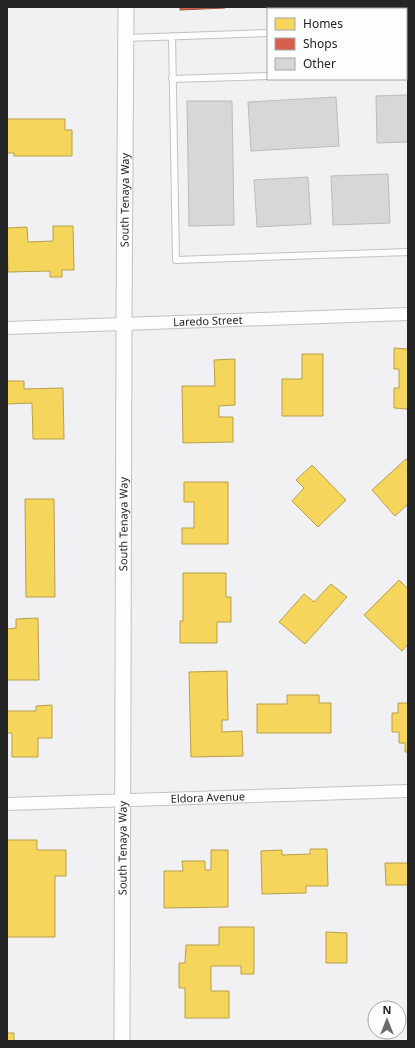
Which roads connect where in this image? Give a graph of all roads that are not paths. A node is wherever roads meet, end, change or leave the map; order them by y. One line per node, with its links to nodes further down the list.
1 (126, 7): 4 (street, South Tenaya Way)
2 (267, 33): 3 (lane)
3 (172, 36): 4 (lane); 6 (lane)
4 (126, 38): 9 (street, South Tenaya Way)
5 (267, 76): 6 (lane)
6 (172, 79): 7 (lane)
7 (408, 252)
8 (408, 314): 9 (street, Laredo Street)
9 (124, 323): 10 (street, Laredo Street); 12 (street, South Tenaya Way)
10 (7, 328)
11 (408, 791): 12 (street, Eldora Avenue)
12 (123, 800): 13 (street, Eldora Avenue); 14 (street, South Tenaya Way)
13 (7, 804)
14 (122, 1041)

